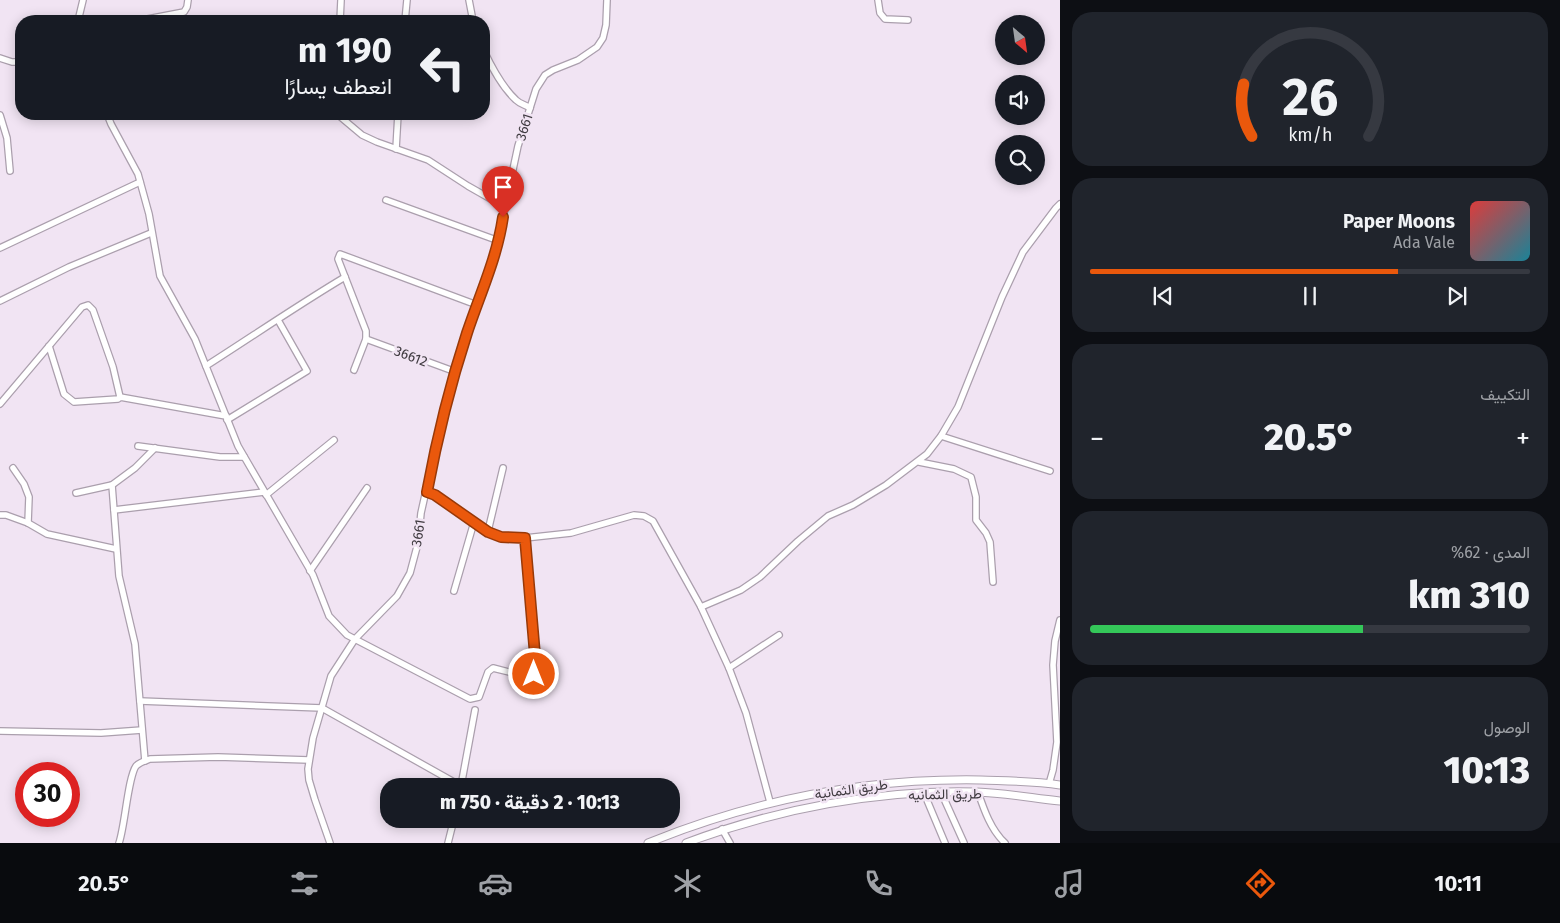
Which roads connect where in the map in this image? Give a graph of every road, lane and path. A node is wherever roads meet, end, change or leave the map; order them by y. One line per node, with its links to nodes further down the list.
1 (83, 0): 8 (street)
2 (188, 0): 9 (street)
3 (341, 0): 10 (street)
4 (407, 0): 11 (street)
5 (469, 0): 12 (street)
6 (607, 0): 17 (street, 3661)
7 (878, 0): 13 (street)
8 (79, 15)
9 (168, 15)
10 (340, 15)
11 (406, 15)
12 (472, 15)
13 (908, 20)
14 (0, 58): 15 (street)
15 (15, 62)
16 (490, 64): 17 (street)
17 (530, 108): 27 (street, 3661)
18 (0, 116): 23 (street)
19 (109, 120): 24 (street)
20 (344, 120): 22 (street)
21 (398, 120): 22 (street)
22 (396, 149): 27 (street)
23 (10, 171)
24 (140, 182): 28 (street); 30 (street)
25 (386, 200): 29 (street)
26 (1060, 204): 43 (street)
27 (505, 207): 29 (street, 3661)
28 (151, 233): 32 (street); 37 (street)
29 (500, 241): 33 (street, 3661)
30 (0, 248)
31 (346, 277): 33 (street); 34 (street); 35 (street)
32 (0, 301)
33 (478, 304): 39 (street, 3661)
34 (278, 320): 37 (street); 42 (street)
35 (366, 338): 38 (street); 39 (street, 36612)
36 (49, 346): 40 (street); 40 (street); 41 (street)
37 (206, 366): 42 (street)
38 (354, 370)
39 (456, 372): 54 (street, 3661)
40 (120, 397): 42 (street)
41 (0, 404)
42 (226, 418): 47 (street)
43 (941, 436): 48 (street); 51 (street)
44 (334, 440): 56 (street)
45 (138, 446): 46 (street)
46 (155, 448): 47 (street); 52 (street)
47 (244, 457): 56 (street)
48 (919, 462): 65 (street); 67 (street)
49 (13, 468): 60 (street)
50 (503, 468): 61 (street)
51 (1050, 471)
52 (112, 485): 55 (street); 57 (street)
53 (367, 488): 64 (street)
54 (427, 492): 59 (street); 70 (street, 3661)
55 (76, 493)
56 (265, 493): 57 (street); 64 (street)
57 (114, 510): 63 (street)
58 (0, 516): 60 (street)
59 (474, 522): 61 (street); 66 (street)
60 (28, 523): 63 (street)
61 (488, 532): 62 (street)
62 (525, 538): 67 (street); 70 (street)
63 (116, 549): 72 (street)
64 (310, 571): 70 (street)
65 (993, 582)
66 (454, 590)
67 (701, 607): 71 (street)
68 (1060, 620): 81 (street)
69 (779, 635): 71 (street)
70 (355, 639): 73 (street, 3661)
71 (729, 668): 87 (street)
72 (140, 701): 73 (street); 75 (street)
73 (322, 708): 78 (street, 3661); 79 (street)
74 (475, 710): 80 (street)
75 (142, 730): 76 (street); 77 (street)
76 (0, 731)
77 (145, 760): 78 (street); 90 (street)
78 (309, 760): 91 (street, 3661)
79 (447, 778)
80 (462, 778)
81 (1049, 784): 82 (street, طريق الثمانية); 87 (street, طريق الثمانية)
82 (1060, 785)
83 (941, 792): 84 (street, طريق الثمانيه); 85 (street, طريق الثمانيه); 97 (street)
84 (978, 792): 86 (street, طريق الثمانيه); 98 (street)
85 (924, 793): 89 (street, طريق الثمانيه); 96 (street)
86 (1060, 801)
87 (770, 802): 93 (street, طريق الثمانية)
88 (452, 828): 92 (street)
89 (722, 829): 94 (street, طريق الثمانيه); 95 (street)
90 (120, 843)
91 (330, 843)
92 (448, 843)
93 (648, 843)
94 (686, 843)
95 (730, 843)
96 (945, 843)
97 (964, 843)
98 (1006, 843)

